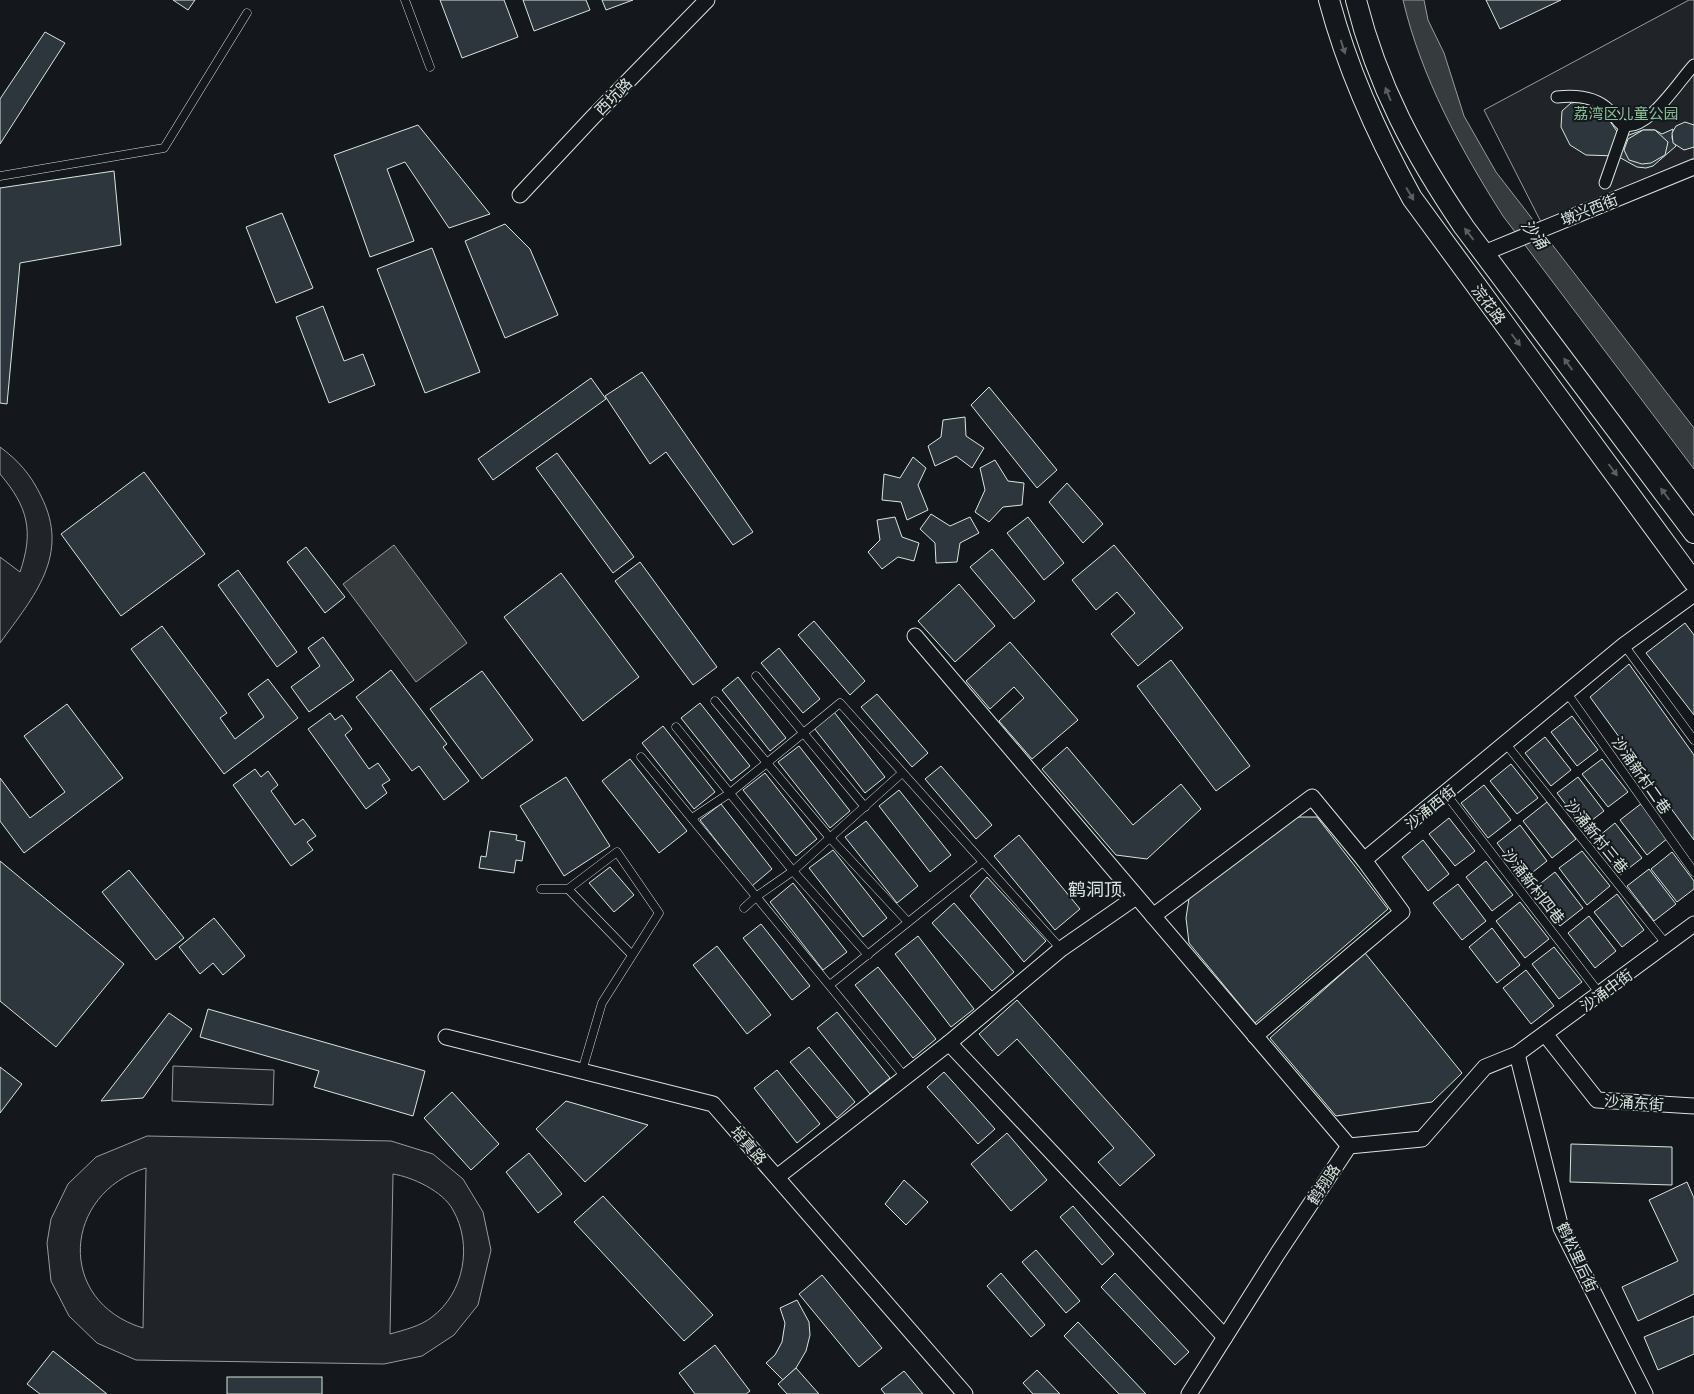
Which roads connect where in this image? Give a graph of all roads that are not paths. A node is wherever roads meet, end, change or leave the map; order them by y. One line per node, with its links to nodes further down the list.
1 (405, 0): 7 (lane)
2 (707, 0): 13 (street, 西坑路)
3 (1330, 0): 16 (main road, 浣花路, one-way to 16)
4 (1356, 0): 14 (main road, 浣花路, one-way to 4)
5 (247, 13): 11 (lane)
6 (1694, 65): 9 (street)
7 (430, 67)
8 (1557, 97): 9 (street)
9 (1625, 126): 12 (street)
10 (1694, 167): 14 (street, 墩兴西街)
11 (0, 176)
12 (1605, 183)
13 (520, 195)
14 (1484, 253): 15 (main road, 浣花路, one-way to 14)
15 (1694, 533)
16 (1694, 582)
17 (1694, 594): 19 (street, 沙涌西街)
18 (915, 636): 42 (street)
19 (1624, 645): 21 (street, 沙涌西街); 25 (lane)
20 (756, 676): 24 (lane)
21 (1567, 693): 26 (street, 沙涌西街); 38 (lane, 沙涌新村二巷)
22 (715, 701): 28 (lane)
23 (676, 727): 30 (lane)
24 (803, 735): 28 (lane); 29 (lane); 32 (lane)
25 (1694, 740)
26 (1506, 744): 31 (street, 沙涌西街); 47 (lane, 沙涌新村三巷)
27 (641, 757): 33 (lane)
28 (767, 764): 30 (lane); 34 (lane)
29 (902, 773): 32 (lane); 36 (lane)
30 (730, 793): 33 (lane); 37 (lane)
31 (1446, 794): 35 (street, 沙涌西街); 52 (lane, 沙涌新村四巷)
32 (865, 807): 34 (lane)
33 (692, 818): 41 (lane)
34 (830, 838): 37 (lane); 45 (lane)
35 (1364, 860): 44 (street); 54 (street)
36 (982, 863): 45 (lane); 48 (lane)
37 (793, 871): 41 (lane); 49 (lane)
38 (1694, 872)
39 (568, 888): 40 (lane); 50 (lane); 50 (lane)
40 (541, 889)
41 (757, 896): 43 (lane); 51 (lane)
42 (1136, 897): 44 (street); 48 (street)
43 (744, 908)
44 (1153, 916): 54 (street)
45 (908, 922): 49 (lane)
46 (1694, 924): 47 (street, 沙涌中街)
47 (1667, 945): 52 (street, 沙涌中街)
48 (1060, 949): 56 (street)
49 (868, 955): 51 (lane)
50 (632, 956): 58 (lane)
51 (830, 984): 59 (lane)
52 (1600, 994): 53 (street, 沙涌中街)
53 (1545, 1034): 57 (street, 沙涌中街); 60 (street, 沙涌东街)
54 (1255, 1036): 61 (street)
55 (446, 1037): 58 (street, 培真路)
56 (949, 1043): 59 (street); 63 (street)
57 (1517, 1054): 61 (street); 66 (street, 鹤松里后街)
58 (582, 1071): 62 (street, 培真路)
59 (905, 1077): 62 (street)
60 (1694, 1106)
61 (1349, 1146): 63 (street, 鹤翔路)
62 (777, 1177): 64 (street, 培真路)
63 (1225, 1337): 65 (street, 鹤翔路)
64 (965, 1394)
65 (1189, 1394)
66 (1645, 1394)

